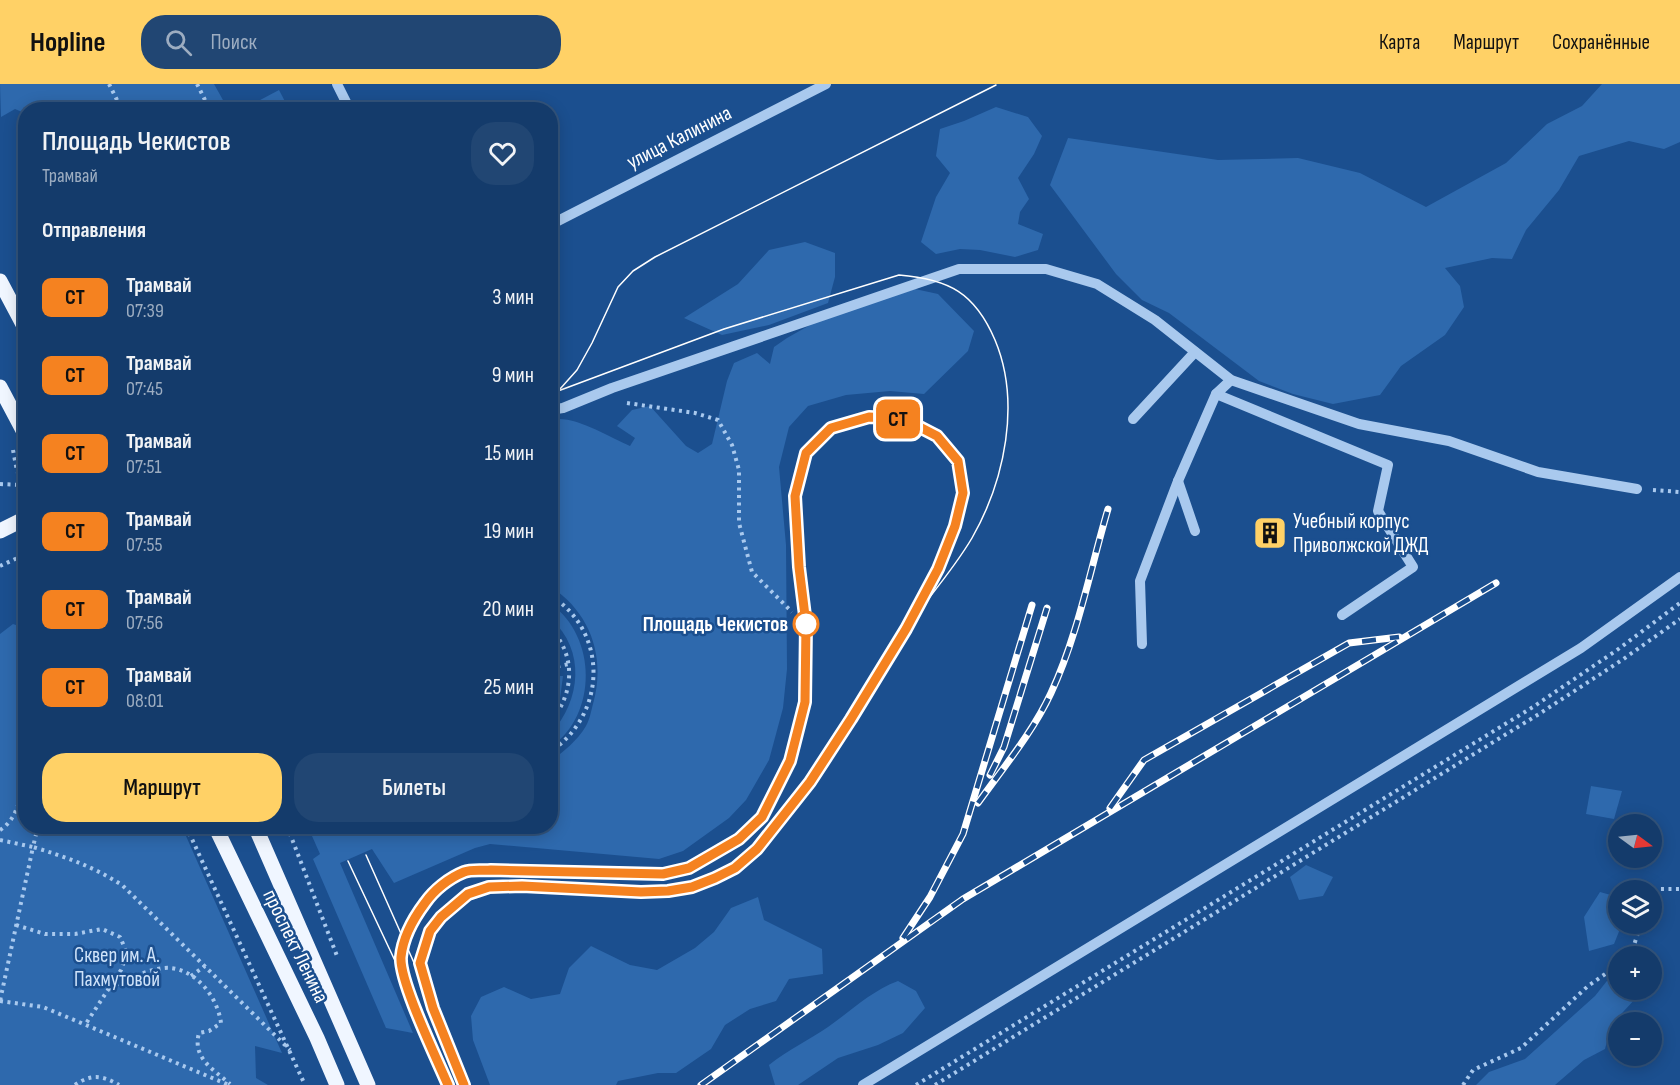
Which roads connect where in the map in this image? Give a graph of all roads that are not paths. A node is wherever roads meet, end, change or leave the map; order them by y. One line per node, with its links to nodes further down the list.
1 (337, 84): 3 (street)
2 (826, 84): 4 (street, улица Калинина)
3 (346, 102)
4 (558, 221)
5 (0, 280): 6 (main road)
6 (18, 315)
7 (1195, 352): 8 (street); 11 (street); 12 (street)
8 (1231, 380): 10 (street); 15 (street)
9 (0, 387): 13 (main road)
10 (1216, 394): 14 (street); 20 (street)
11 (558, 409)
12 (1133, 418)
13 (18, 421)
14 (1178, 481): 18 (street); 21 (street)
15 (1637, 489)
16 (18, 522): 17 (main road)
17 (0, 531)
18 (1195, 531)
19 (1680, 577): 26 (street)
20 (1342, 615)
21 (1142, 644)
22 (219, 834): 24 (main road, проспект Ленина)
23 (259, 834): 25 (main road, проспект Ленина)
24 (337, 1085)
25 (368, 1085)
26 (863, 1085)

